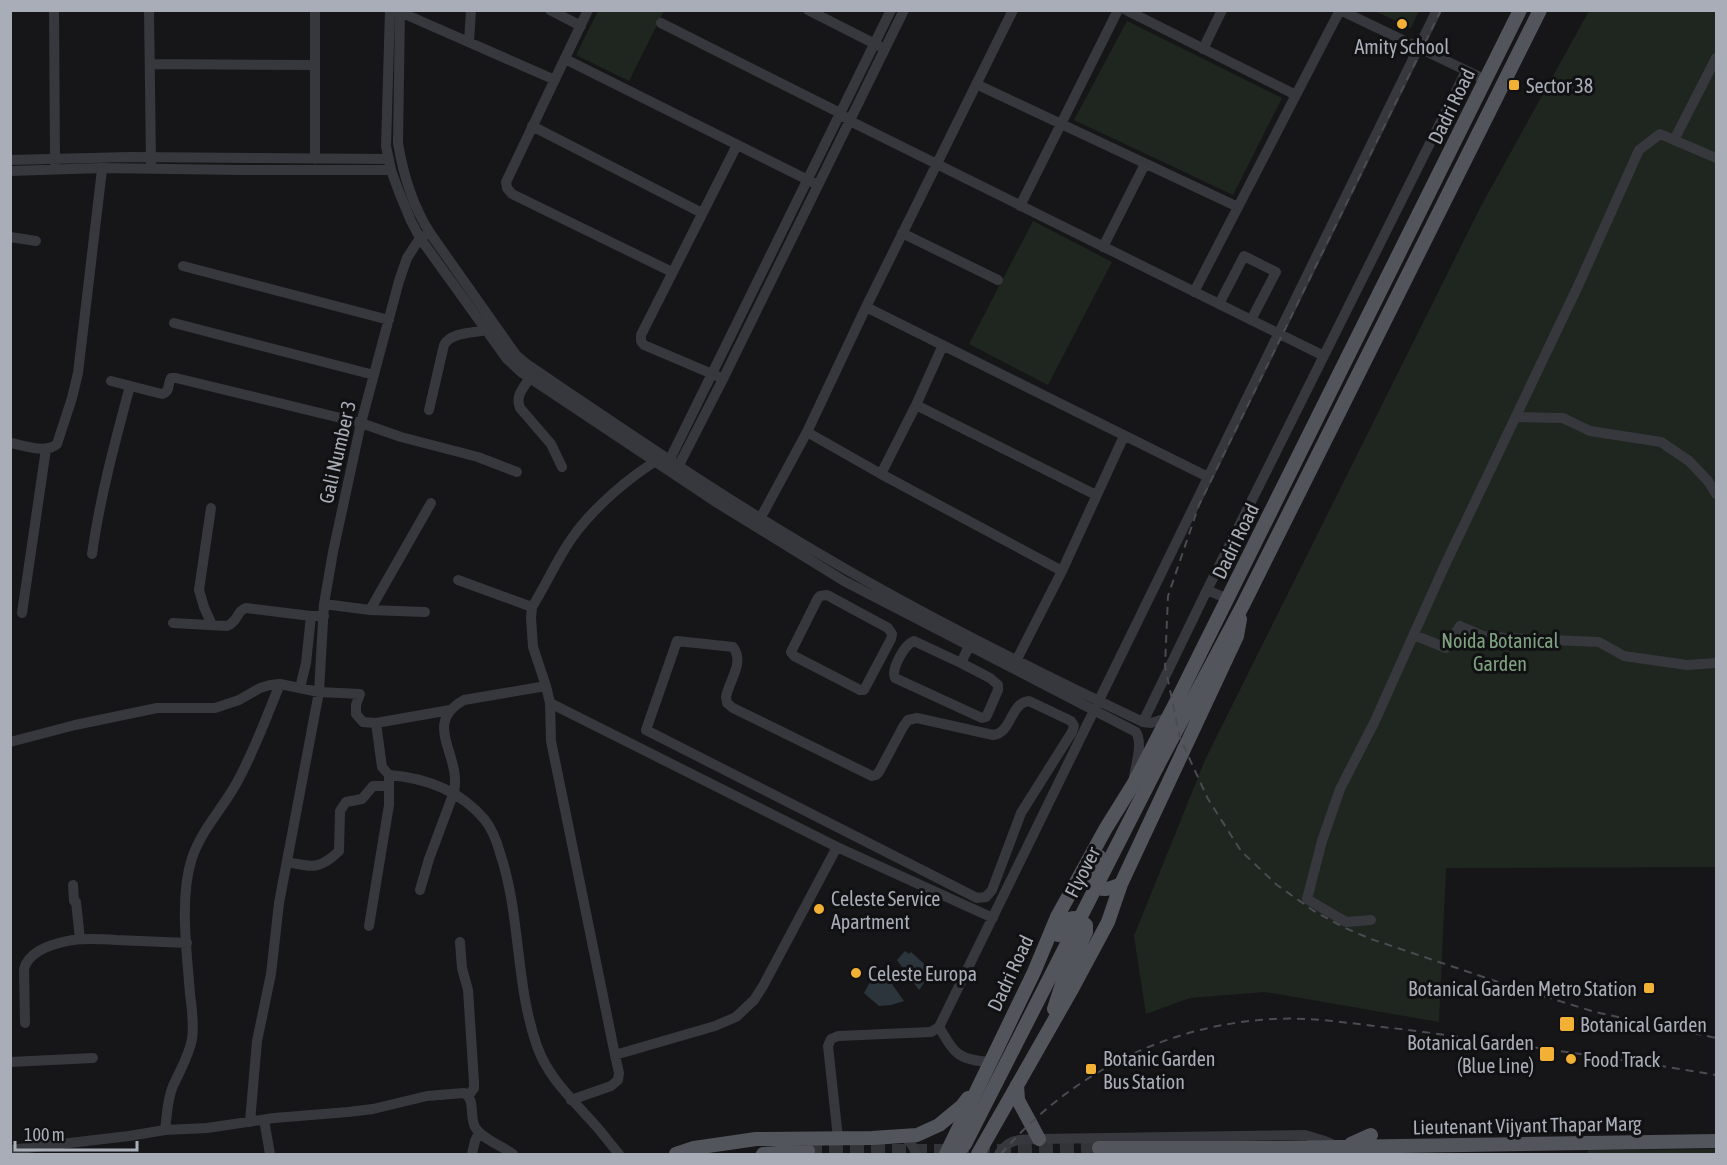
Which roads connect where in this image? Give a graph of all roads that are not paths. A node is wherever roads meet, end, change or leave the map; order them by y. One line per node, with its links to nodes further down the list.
1 (54, 10): 46 (street)
2 (149, 10): 28 (street)
3 (315, 10): 29 (street)
4 (471, 10): 21 (street)
5 (550, 10): 20 (street)
6 (588, 10): 20 (street)
7 (808, 10): 22 (street)
8 (891, 10): 22 (street)
9 (904, 10): 24 (street)
10 (1013, 10): 33 (street)
11 (1118, 10): 37 (street)
12 (1126, 10): 25 (street)
13 (1222, 10): 25 (street)
14 (1340, 10): 23 (street); 34 (street)
15 (1437, 10): 23 (street)
16 (1521, 10): 32 (main road, Dadri Road)
17 (1539, 10): 102 (main road, Dadri Road)
18 (396, 11): 21 (street); 49 (street); 56 (street)
19 (661, 23): 35 (street)
20 (581, 26): 27 (street)
21 (470, 42): 31 (street)
22 (874, 44): 24 (street); 35 (street)
23 (1418, 48): 30 (street); 70 (street)
24 (885, 49): 36 (street)
25 (1203, 49): 34 (street)
26 (1716, 58): 39 (street)
27 (565, 59): 31 (street); 40 (street)
28 (150, 64): 29 (street); 45 (street)
29 (315, 65): 42 (street)
30 (1466, 71): 32 (street); 72 (street)
31 (555, 80): 38 (street)
32 (1486, 80): 100 (main road, Dadri Road)
33 (976, 84): 37 (street); 47 (street)
34 (1296, 95): 53 (street)
35 (840, 113): 36 (street); 51 (street)
36 (849, 121): 47 (street); 51 (street)
37 (1061, 124): 48 (street); 52 (street)
38 (532, 126): 54 (street); 61 (street)
39 (1674, 140): 41 (street); 80 (street)
40 (736, 144): 51 (street); 54 (street)
41 (1716, 158)
42 (315, 159): 45 (street); 49 (street)
43 (10, 160): 46 (street)
44 (103, 162): 45 (street); 46 (street); 85 (street)
45 (151, 163): 49 (street)
46 (55, 164): 50 (street)
47 (937, 164): 52 (street); 55 (street)
48 (1145, 164): 53 (street); 59 (street)
49 (390, 165): 56 (street)
50 (10, 171)
51 (813, 183): 74 (street)
52 (1020, 206): 59 (street)
53 (1238, 207): 63 (street)
54 (702, 213): 61 (street)
55 (902, 233): 62 (street); 65 (street)
56 (425, 235): 66 (street, Gali Number 3); 69 (street); 86 (street)
57 (10, 237): 58 (street)
58 (36, 241)
59 (1103, 247): 63 (street)
60 (183, 266): 66 (street)
61 (672, 272): 74 (street)
62 (998, 280)
63 (1194, 292): 64 (street)
64 (1219, 304): 67 (street); 67 (street)
65 (866, 307): 71 (street); 82 (street)
66 (389, 320): 73 (street, Gali Number 3)
67 (1251, 320): 70 (street)
68 (174, 323): 73 (street)
69 (487, 330): 75 (street); 79 (street)
70 (1278, 333): 72 (street); 90 (street)
71 (943, 345): 78 (street); 83 (street)
72 (1324, 356): 99 (street)
73 (374, 375): 81 (street, Gali Number 3)
74 (718, 377): 86 (street)
75 (530, 378): 86 (street); 87 (street)
76 (111, 381): 77 (street)
77 (130, 386): 81 (street); 96 (street)
78 (916, 405): 89 (street); 92 (street)
79 (429, 410)
80 (1516, 417): 91 (street); 113 (street)
81 (361, 423): 88 (street); 101 (street, Gali Number 3)
82 (807, 432): 89 (street); 95 (street)
83 (1124, 436): 90 (street); 92 (street)
84 (10, 443): 85 (street)
85 (46, 449): 107 (street)
86 (667, 460): 95 (street); 103 (street); 105 (street)
87 (562, 467)
88 (517, 472)
89 (881, 474): 97 (street)
90 (1208, 477): 123 (street)
91 (1716, 494)
92 (1096, 495): 97 (street)
93 (431, 503): 104 (street)
94 (211, 507): 111 (street)
95 (761, 517): 117 (street)
96 (92, 554)
97 (1062, 571): 117 (street)
98 (458, 580): 103 (street)
99 (1207, 590): 100 (street); 126 (street)
100 (1228, 599): 125 (main road, Dadri Road)
101 (324, 604): 104 (street); 109 (street, Gali Number 3)
102 (1243, 605): 139 (main road); 181 (main road, Flyover, bridge)
103 (532, 607): 119 (street)
104 (370, 610): 106 (street)
105 (898, 610): 112 (street); 114 (street)
106 (425, 612)
107 (22, 613)
108 (311, 616): 109 (street); 111 (street); 120 (street)
109 (324, 616): 121 (street, Gali Number 3)
110 (173, 623): 111 (street)
111 (212, 626)
112 (888, 628): 112 (street)
113 (1414, 635): 116 (street); 143 (street)
114 (969, 646): 115 (street); 117 (street)
115 (961, 663): 115 (street)
116 (1716, 663)
117 (1015, 664): 123 (street)
118 (280, 684): 120 (street); 128 (street); 147 (street)
119 (546, 686): 122 (street); 124 (street)
120 (300, 688): 121 (street)
121 (319, 692): 127 (street); 138 (street, Gali Number 3)
122 (550, 703): 137 (street); 152 (street)
123 (1096, 706): 126 (street); 130 (street); 133 (street)
124 (450, 710): 127 (street); 131 (street)
125 (1167, 718): 126 (street); 130 (main road, Dadri Road)
126 (1143, 722)
127 (376, 723): 129 (street)
128 (10, 742)
129 (389, 780): 131 (street); 138 (street); 144 (street)
130 (1134, 783): 134 (main road, Dadri Road)
131 (454, 792): 141 (street); 159 (street)
132 (1021, 813): 133 (street); 135 (street); 135 (street)
133 (1040, 821): 136 (street)
134 (1106, 828): 139 (main road); 148 (main road, Dadri Road)
135 (1014, 830): 136 (street)
136 (1032, 837): 142 (street)
137 (837, 847): 142 (street); 152 (street)
138 (287, 862): 161 (street, Gali Number 3)
139 (1121, 884): 151 (main road)
140 (73, 885): 145 (street)
141 (420, 890)
142 (993, 918): 150 (street)
143 (1371, 920)
144 (369, 926)
145 (80, 939): 147 (street); 149 (street)
146 (460, 942): 158 (street)
147 (187, 943): 162 (street)
148 (1034, 972): 151 (main road); 155 (main road, Dadri Road)
149 (25, 1023)
150 (939, 1027): 155 (street); 166 (street)
151 (1046, 1033): 156 (main road)
152 (615, 1055): 159 (street)
153 (93, 1058): 154 (street)
154 (10, 1062)
155 (990, 1062): 157 (main road, Dadri Road)
156 (1017, 1085): 167 (main road); 182 (main road)
157 (978, 1087): 165 (main road); 180 (main road, Dadri Road)
158 (469, 1095): 160 (street); 163 (street)
159 (571, 1100): 176 (street)
160 (264, 1120): 161 (street); 173 (street)
161 (250, 1122): 162 (street)
162 (165, 1130): 171 (street)
163 (479, 1133): 174 (street); 175 (street)
164 (1371, 1135): 169 (main road)
165 (903, 1136): 166 (main road); 179 (street)
166 (838, 1138): 177 (main road)
167 (1039, 1139): 169 (street); 183 (street)
168 (1716, 1141): 169 (main road, Lieutenant Vijyant Thapar Marg)
169 (1342, 1147): 170 (main road, Lieutenant Vijyant Thapar Marg)
170 (1099, 1148)
171 (10, 1149)
172 (808, 1151): 178 (main road)
173 (270, 1155)
174 (472, 1155)
175 (513, 1155)
176 (619, 1155)
177 (676, 1155)
178 (763, 1155)
179 (916, 1155)
180 (945, 1155)
181 (956, 1155)
182 (978, 1155)
183 (999, 1155)

